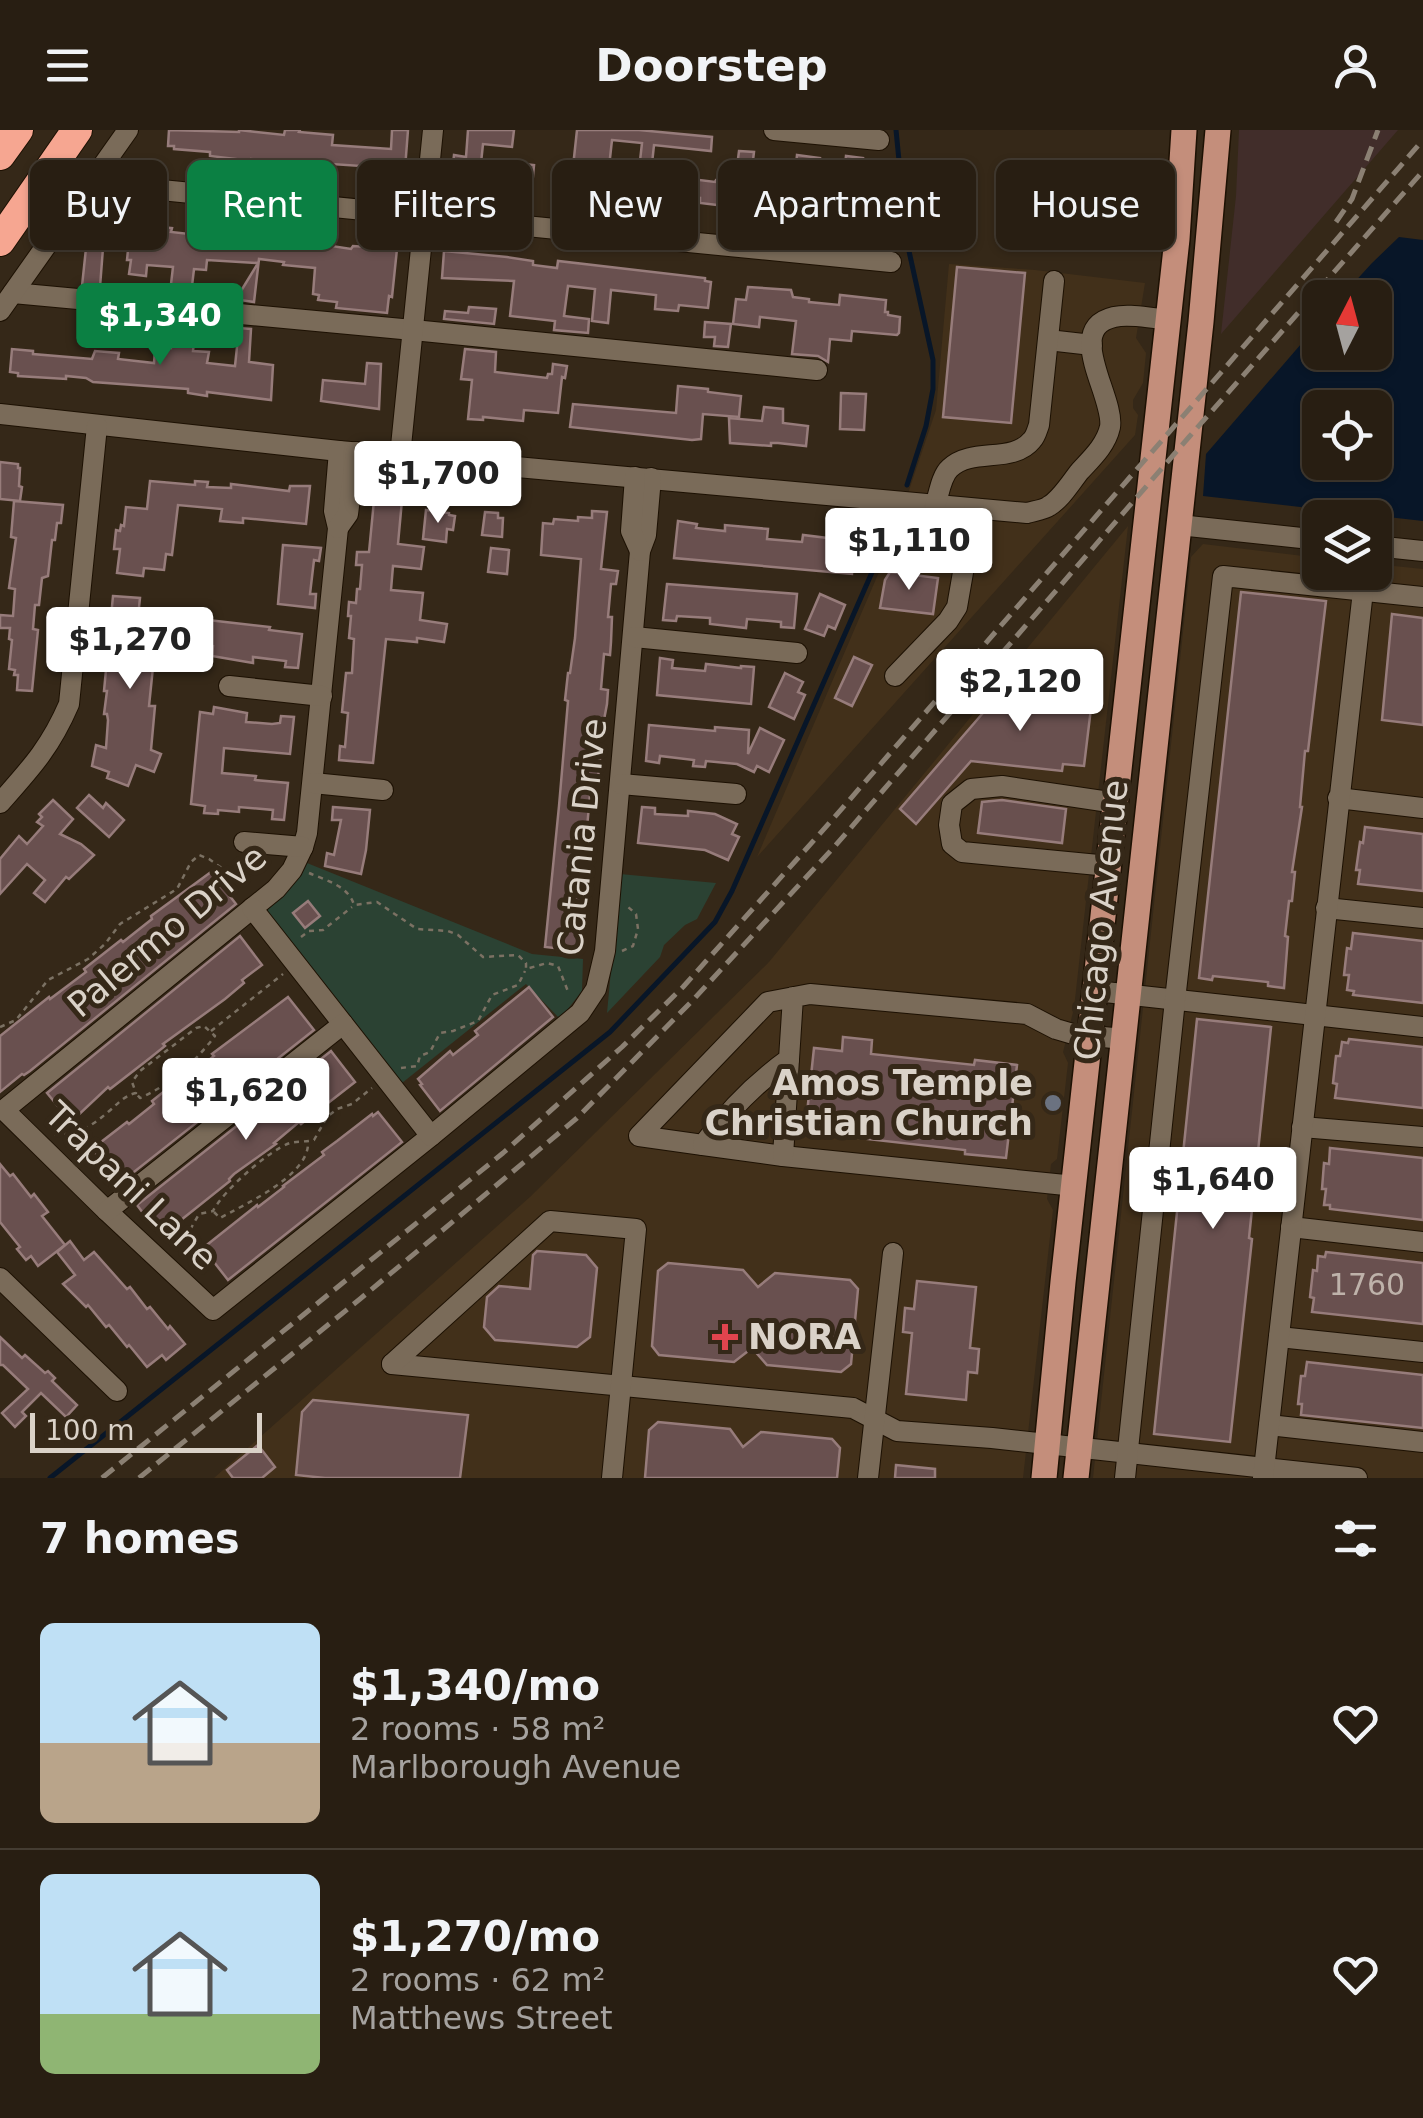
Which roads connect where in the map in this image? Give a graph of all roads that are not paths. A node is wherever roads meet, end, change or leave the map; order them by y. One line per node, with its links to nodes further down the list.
1 (18, 130): 9 (highway)
2 (78, 130): 15 (highway)
3 (128, 130): 10 (street)
4 (433, 130): 11 (street)
5 (774, 130): 8 (street)
6 (1184, 130): 21 (main road, Chicago Avenue)
7 (1218, 130): 22 (main road, Chicago Avenue)
8 (878, 140)
9 (0, 154)
10 (106, 160)
11 (430, 160)
12 (167, 191): 13 (street)
13 (357, 209)
14 (532, 227): 18 (street)
15 (0, 241)
16 (43, 250): 20 (street)
17 (421, 250): 23 (street)
18 (891, 262)
19 (1054, 281): 24 (street)
20 (6, 302): 23 (street)
21 (1168, 319): 22 (main road); 25 (street); 44 (main road, Chicago Avenue)
22 (1201, 322): 34 (main road, Chicago Avenue)
23 (413, 330): 26 (street); 30 (street)
24 (1048, 340): 25 (street); 32 (street)
25 (1092, 345): 33 (street)
26 (817, 370)
27 (0, 414): 28 (street)
28 (98, 426): 29 (street); 53 (street)
29 (347, 451): 30 (street); 47 (street, Palermo Drive)
30 (400, 456): 31 (street)
31 (643, 478): 32 (street); 42 (street, Catania Drive)
32 (935, 506): 33 (street)
33 (974, 509): 45 (street)
34 (1178, 525): 35 (street); 44 (main road); 63 (main road, Chicago Avenue)
35 (1302, 538)
36 (1392, 548): 37 (street)
37 (1423, 552)
38 (1302, 579): 65 (street)
39 (1392, 589): 41 (street)
40 (1364, 590): 52 (street)
41 (1423, 597)
42 (634, 637): 43 (street); 49 (street, Catania Drive)
43 (797, 653)
44 (1132, 656): 54 (main road, Chicago Avenue)
45 (895, 676)
46 (229, 686): 47 (street)
47 (322, 696): 48 (street, Palermo Drive)
48 (313, 783): 50 (street); 57 (street, Palermo Drive)
49 (621, 784): 51 (street); 74 (street, Catania Drive)
50 (383, 790)
51 (736, 794)
52 (1338, 798): 55 (street); 60 (street)
53 (0, 803)
54 (1116, 803): 58 (main road, Chicago Avenue); 58 (street)
55 (1423, 808)
56 (244, 842): 57 (street)
57 (300, 855): 59 (street, Palermo Drive)
58 (1109, 866): 62 (main road, Chicago Avenue)
59 (258, 904): 67 (street); 72 (street, Palermo Drive)
60 (1326, 908): 61 (street); 66 (street)
61 (1423, 918)
62 (1096, 991): 63 (street); 69 (main road, Chicago Avenue)
63 (1128, 994): 65 (street); 70 (main road, Chicago Avenue)
64 (793, 998): 69 (street); 71 (street); 76 (street)
65 (1175, 1000): 66 (street); 94 (street)
66 (1314, 1015): 68 (street); 73 (street)
67 (343, 1024): 74 (street); 79 (street)
68 (1423, 1026)
69 (1090, 1036): 70 (street); 78 (main road, Chicago Avenue)
70 (1123, 1038): 93 (main road, Chicago Avenue)
71 (789, 1060): 76 (street); 77 (street)
72 (4, 1110): 79 (street, Trapani Lane)
73 (1302, 1127): 75 (street); 80 (street)
74 (431, 1136): 84 (street, Catania Drive)
75 (1423, 1136)
76 (703, 1145): 77 (street)
77 (783, 1156): 78 (street)
78 (1074, 1186): 92 (main road, Chicago Avenue)
79 (106, 1212): 84 (street, Trapani Lane)
80 (1291, 1227): 81 (street); 85 (street)
81 (1423, 1242)
82 (893, 1253): 89 (street)
83 (0, 1278): 88 (street)
84 (213, 1310)
85 (1279, 1337): 86 (street); 90 (street)
86 (1423, 1352)
87 (620, 1387): 87 (street); 89 (street); 96 (street)
88 (117, 1391)
89 (873, 1419): 92 (street); 97 (street)
90 (1269, 1425): 91 (street); 95 (street)
91 (1423, 1442)
92 (1048, 1444): 93 (street); 98 (main road, Chicago Avenue)
93 (1080, 1447): 94 (street); 99 (main road, Chicago Avenue)
94 (1128, 1452): 95 (street); 100 (street)
95 (1264, 1473): 101 (street)
96 (612, 1478)
97 (868, 1478)
98 (1044, 1478)
99 (1076, 1478)
100 (1125, 1478)
101 (1357, 1478)

